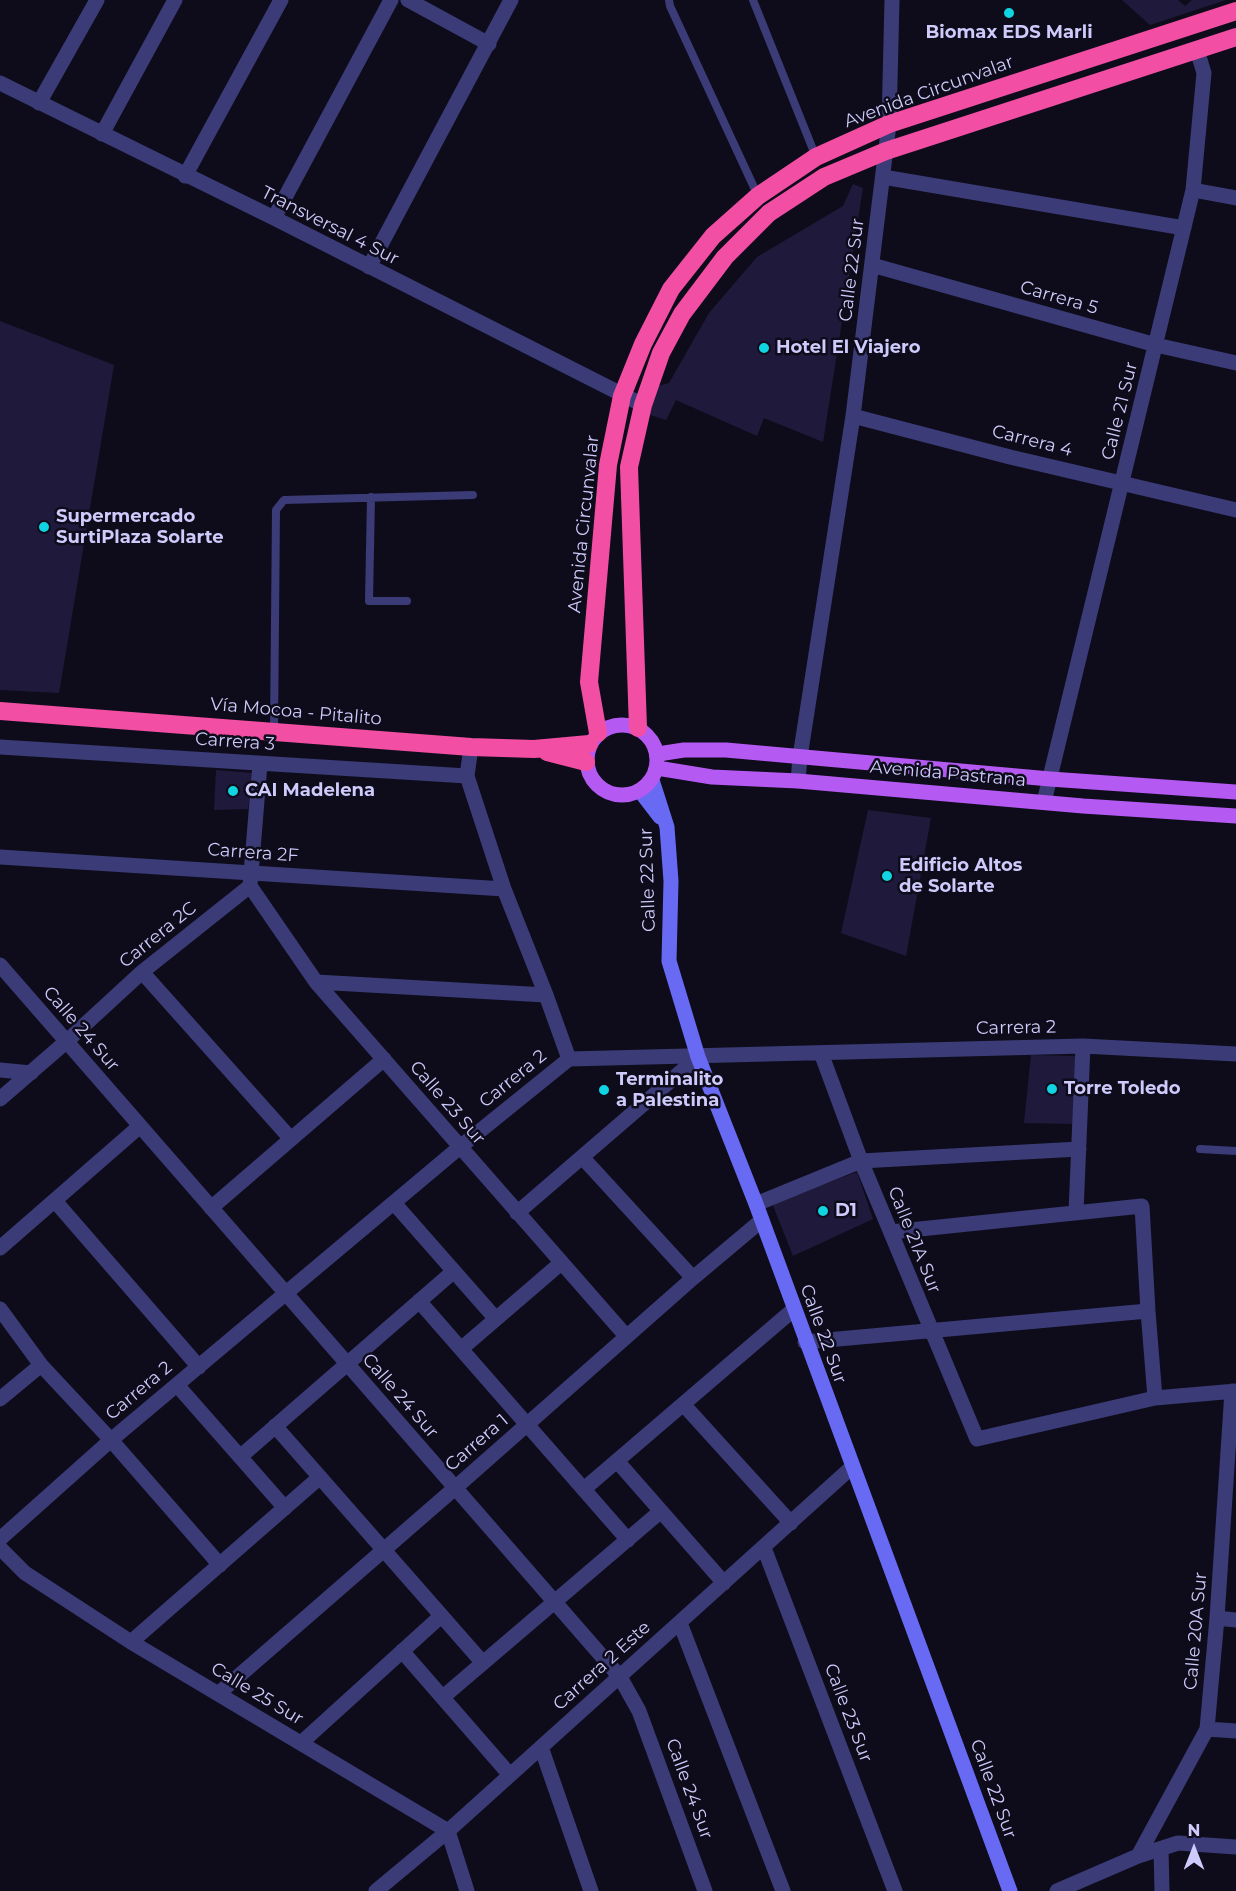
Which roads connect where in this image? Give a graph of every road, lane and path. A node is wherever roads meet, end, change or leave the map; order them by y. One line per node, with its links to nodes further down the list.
1 (97, 0): 17 (street)
2 (175, 0): 19 (street)
3 (281, 0): 22 (street)
4 (391, 0): 27 (street)
5 (408, 0): 13 (street)
6 (511, 0): 13 (street)
7 (669, 0): 25 (lane)
8 (753, 0): 21 (lane)
9 (892, 0): 18 (street, Calle 22 Sur)
10 (1236, 11): 12 (highway, Avenida Circunvalar)
11 (1236, 38): 14 (highway)
12 (1146, 41): 15 (highway); 18 (highway, Avenida Circunvalar)
13 (489, 44): 30 (street)
14 (1197, 50): 15 (highway); 24 (street, Calle 21 Sur)
15 (1154, 65): 20 (highway)
16 (0, 82): 17 (street, Transversal 4 Sur)
17 (39, 103): 19 (street, Transversal 4 Sur)
18 (889, 124): 20 (street, Calle 22 Sur); 21 (highway, Avenida Circunvalar)
19 (102, 134): 22 (street, Transversal 4 Sur)
20 (886, 151): 23 (street, Calle 22 Sur); 34 (highway)
21 (816, 157): 25 (highway, Avenida Circunvalar)
22 (185, 176): 27 (street, Transversal 4 Sur)
23 (883, 177): 28 (street); 29 (street, Calle 22 Sur)
24 (1193, 190): 26 (street); 28 (street, Calle 21 Sur)
25 (758, 196): 33 (highway, Avenida Circunvalar)
26 (1236, 198)
27 (274, 219): 30 (street, Transversal 4 Sur)
28 (1184, 228): 31 (street, Calle 21 Sur)
29 (872, 265): 31 (street, Carrera 5); 35 (street, Calle 22 Sur)
30 (369, 267): 33 (street, Transversal 4 Sur)
31 (1156, 345): 32 (street, Carrera 5); 36 (street, Calle 21 Sur)
32 (1236, 363)
33 (622, 396): 34 (street, Transversal 4 Sur); 44 (highway, Avenida Circunvalar)
34 (643, 405): 42 (highway)
35 (854, 416): 36 (street, Carrera 4); 48 (street, Calle 22 Sur)
36 (1122, 484): 39 (street, Carrera 4); 53 (street, Calle 21 Sur)
37 (473, 495): 38 (lane)
38 (371, 497): 40 (lane); 43 (lane)
39 (1236, 510)
40 (407, 601)
41 (0, 711): 43 (highway, Vía Mocoa - Pitalito)
42 (638, 728): 44 (main road); 51 (main road)
43 (274, 731): 46 (highway, Vía Mocoa - Pitalito)
44 (594, 738): 47 (highway, Vía Mocoa - Pitalito); 49 (main road)
45 (0, 747): 50 (street, Carrera 3)
46 (471, 747): 47 (highway, Vía Mocoa - Pitalito); 52 (street)
47 (534, 749): 49 (highway)
48 (800, 757): 51 (main road, Avenida Pastrana); 53 (main road, Avenida Pastrana); 54 (street, Calle 22 Sur)
49 (586, 762): 55 (main road)
50 (260, 764): 52 (street, Carrera 3); 61 (street)
51 (656, 768): 54 (main road, Avenida Pastrana); 55 (main road); 59 (main road, Calle 22 Sur)
52 (467, 776): 62 (street)
53 (1050, 779): 56 (main road, Avenida Pastrana); 57 (street, Calle 21 Sur)
54 (798, 781): 57 (main road, Avenida Pastrana)
55 (640, 791): 59 (main road)
56 (1236, 792)
57 (1044, 802): 58 (main road, Avenida Pastrana)
58 (1236, 816)
59 (668, 827): 71 (main road, Calle 22 Sur)
60 (0, 857): 61 (street, Carrera 2F)
61 (251, 879): 62 (street, Carrera 2F); 64 (street, Carrera 2C); 65 (street, Calle 23 Sur)
62 (504, 889): 66 (street)
63 (0, 965): 67 (street, Calle 24 Sur)
64 (142, 972): 67 (street, Carrera 2C); 78 (street)
65 (316, 982): 66 (street); 72 (street, Calle 23 Sur)
66 (546, 995): 73 (street)
67 (67, 1041): 75 (street, Carrera 2C); 77 (street, Calle 24 Sur)
68 (1083, 1046): 69 (street, Carrera 2); 70 (street, Carrera 2); 80 (street)
69 (821, 1053): 71 (street, Carrera 2); 84 (street, Calle 21A Sur)
70 (1236, 1054)
71 (698, 1057): 73 (street, Carrera 2); 83 (street); 87 (main road, Calle 22 Sur)
72 (384, 1059): 78 (street); 79 (street, Calle 23 Sur)
73 (569, 1059): 79 (street, Carrera 2)
74 (0, 1070): 75 (street)
75 (31, 1073): 76 (street, Carrera 2C)
76 (0, 1099)
77 (140, 1126): 85 (street); 88 (street, Calle 24 Sur)
78 (291, 1139): 88 (street)
79 (460, 1147): 86 (street, Carrera 2); 90 (street, Calle 23 Sur)
80 (1079, 1149): 84 (street); 89 (street)
81 (1200, 1149): 82 (lane)
82 (1236, 1151)
83 (582, 1157): 90 (street); 96 (street)
84 (861, 1161): 87 (street); 92 (street, Calle 21A Sur)
85 (56, 1201): 93 (street); 109 (street)
86 (394, 1203): 95 (street); 97 (street, Carrera 2)
87 (756, 1204): 91 (main road, Calle 22 Sur)
88 (211, 1208): 97 (street, Calle 24 Sur)
89 (1076, 1212): 92 (street); 101 (street)
90 (518, 1213): 94 (street, Calle 23 Sur)
91 (762, 1220): 96 (street, Carrera 1); 100 (main road, Calle 22 Sur)
92 (891, 1232): 103 (street, Calle 21A Sur)
93 (0, 1248)
94 (561, 1263): 102 (street); 104 (street, Calle 23 Sur)
95 (454, 1271): 98 (street); 102 (street)
96 (693, 1278): 104 (street, Carrera 1)
97 (286, 1293): 107 (street, Calle 24 Sur); 109 (street, Carrera 2)
98 (419, 1301): 106 (street); 107 (street)
99 (0, 1309): 108 (street)
100 (793, 1310): 105 (main road, Calle 22 Sur); 114 (street)
101 (1148, 1311): 103 (street); 112 (street)
102 (496, 1319): 106 (street)
103 (930, 1329): 105 (street); 112 (street, Calle 21A Sur)
104 (626, 1336): 115 (street, Carrera 1)
105 (805, 1342): 120 (main road, Calle 22 Sur)
106 (461, 1349): 115 (street)
107 (346, 1364): 116 (street); 122 (street, Calle 24 Sur)
108 (42, 1365): 113 (street); 117 (street)
109 (199, 1367): 110 (street, Carrera 2)
110 (177, 1385): 117 (street, Carrera 2); 118 (street)
111 (1234, 1391): 112 (street); 136 (street, Calle 20A Sur)
112 (1155, 1398)
113 (0, 1399)
114 (682, 1404): 119 (street); 126 (street)
115 (528, 1424): 122 (street, Carrera 1); 123 (street)
116 (275, 1426): 118 (street); 121 (street)
117 (111, 1440): 127 (street, Carrera 2); 132 (street)
118 (240, 1457): 124 (street)
119 (616, 1461): 123 (street); 125 (street)
120 (852, 1467): 126 (street, Carrera 2 Este); 160 (main road, Calle 22 Sur)
121 (320, 1478): 124 (street); 130 (street)
122 (455, 1488): 130 (street, Carrera 1); 134 (street, Calle 24 Sur)
123 (584, 1490): 128 (street)
124 (285, 1508): 132 (street)
125 (661, 1511): 128 (street); 133 (street)
126 (791, 1522): 131 (street, Carrera 2 Este)
127 (0, 1539)
128 (628, 1540): 134 (street)
129 (0, 1548): 139 (street, Calle 25 Sur)
130 (384, 1548): 135 (street); 143 (street, Carrera 1)
131 (764, 1548): 133 (street, Carrera 2 Este); 159 (street, Calle 23 Sur)
132 (220, 1565): 139 (street)
133 (724, 1583): 138 (street, Carrera 2 Este)
134 (554, 1602): 141 (street); 142 (street, Calle 24 Sur)
135 (441, 1616): 140 (street); 141 (street)
136 (1217, 1618): 137 (street); 145 (street, Calle 20A Sur)
137 (1236, 1620)
138 (680, 1623): 142 (street, Carrera 2 Este); 158 (street)
139 (131, 1642): 143 (street, Calle 25 Sur)
140 (402, 1651): 144 (street); 147 (street)
141 (483, 1663): 144 (street)
142 (620, 1677): 148 (street, Carrera 2 Este); 157 (street, Calle 24 Sur)
143 (218, 1694): 147 (street, Calle 25 Sur)
144 (443, 1697): 149 (street)
145 (1207, 1729): 146 (street); 153 (street, Calle 20A Sur)
146 (1236, 1731)
147 (302, 1743): 150 (street, Calle 25 Sur)
148 (541, 1747): 149 (street, Carrera 2 Este); 156 (street)
149 (510, 1775): 150 (street, Carrera 2 Este)
150 (448, 1831): 154 (street, Carrera 2 Este); 155 (street)
151 (1236, 1846): 152 (street)
152 (1161, 1849): 153 (street); 162 (street)
153 (1138, 1856): 161 (street)
154 (376, 1891)
155 (466, 1891)
156 (591, 1891)
157 (705, 1891)
158 (783, 1891)
159 (896, 1891)
160 (1010, 1891)
161 (1057, 1891)
162 (1162, 1891)

